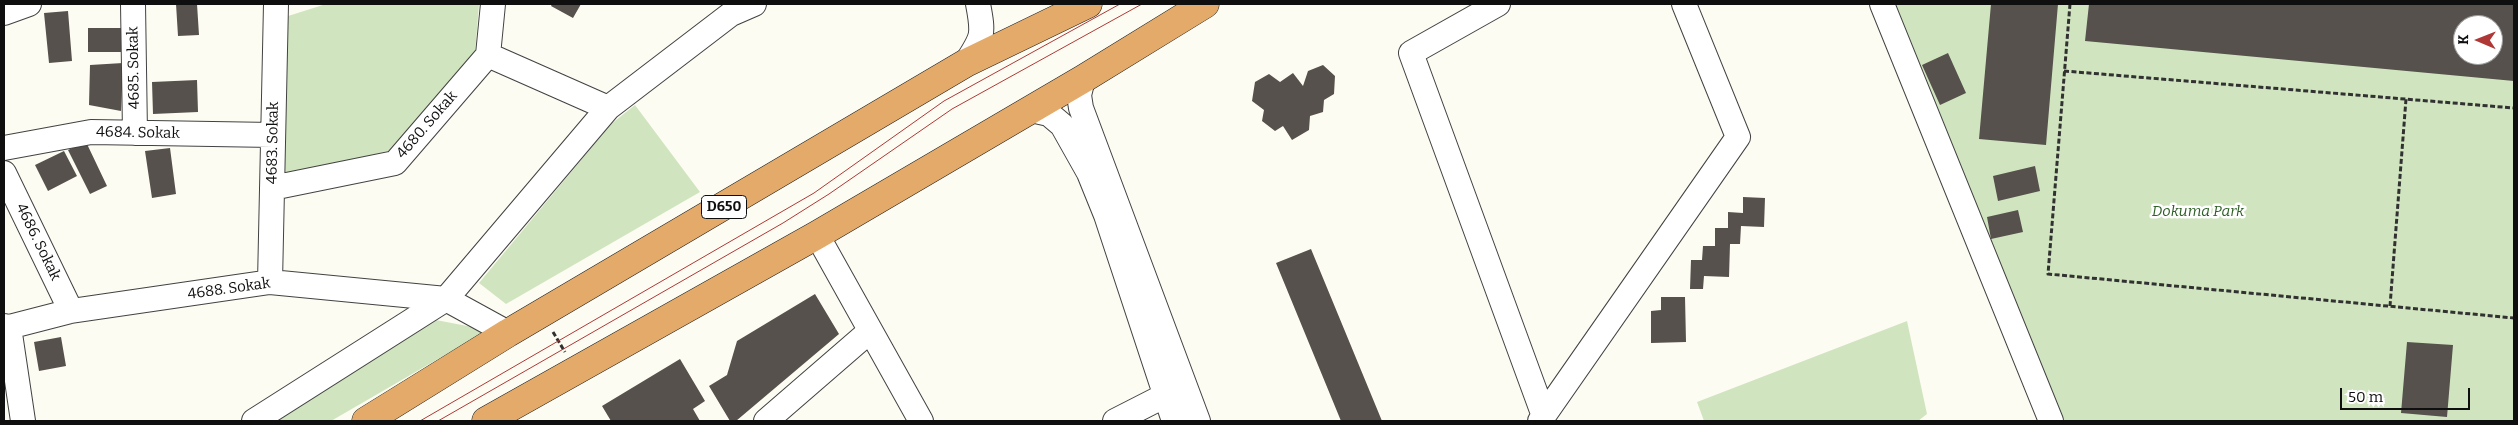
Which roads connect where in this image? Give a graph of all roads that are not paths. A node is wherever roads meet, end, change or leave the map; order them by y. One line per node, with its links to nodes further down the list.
1 (29, 4): 13 (street)
2 (133, 4): 20 (street, 4685. Sokak)
3 (276, 4): 21 (street, 4683. Sokak)
4 (493, 4): 15 (street)
5 (710, 4): 14 (street)
6 (754, 4): 14 (street)
7 (978, 4): 16 (street)
8 (1088, 4): 16 (highway, D650)
9 (1205, 4): 17 (highway)
10 (1498, 4): 35 (street)
11 (1684, 4): 35 (street)
12 (1882, 4): 44 (street)
13 (4, 13)
14 (731, 14): 18 (street)
15 (488, 55): 18 (street); 25 (street, 4680. Sokak)
16 (966, 63): 32 (highway, D650)
17 (1083, 79): 19 (highway); 23 (street)
18 (608, 108): 28 (street)
19 (1030, 110): 23 (street); 26 (highway)
20 (135, 133): 21 (street, 4684. Sokak); 22 (street, 4684. Sokak)
21 (273, 136): 25 (street, 4683. Sokak)
22 (4, 148)
23 (1095, 169): 33 (street); 43 (street)
24 (4, 173): 29 (street, 4686. Sokak)
25 (272, 188): 27 (street, 4683. Sokak)
26 (816, 235): 31 (street); 34 (highway)
27 (270, 282): 28 (street, 4688. Sokak); 29 (street, 4688. Sokak)
28 (446, 298): 32 (street, 4688. Sokak); 37 (street)
29 (71, 311): 30 (street, 4688. Sokak)
30 (6, 327): 36 (street)
31 (870, 331): 39 (street); 40 (street)
32 (508, 333): 38 (highway, D650)
33 (1164, 396): 41 (street); 42 (street)
34 (505, 417)
35 (1542, 419)
36 (23, 421)
37 (254, 421)
38 (366, 421)
39 (766, 421)
40 (921, 421)
41 (1115, 421)
42 (1174, 421)
43 (1198, 421)
44 (2051, 421)

